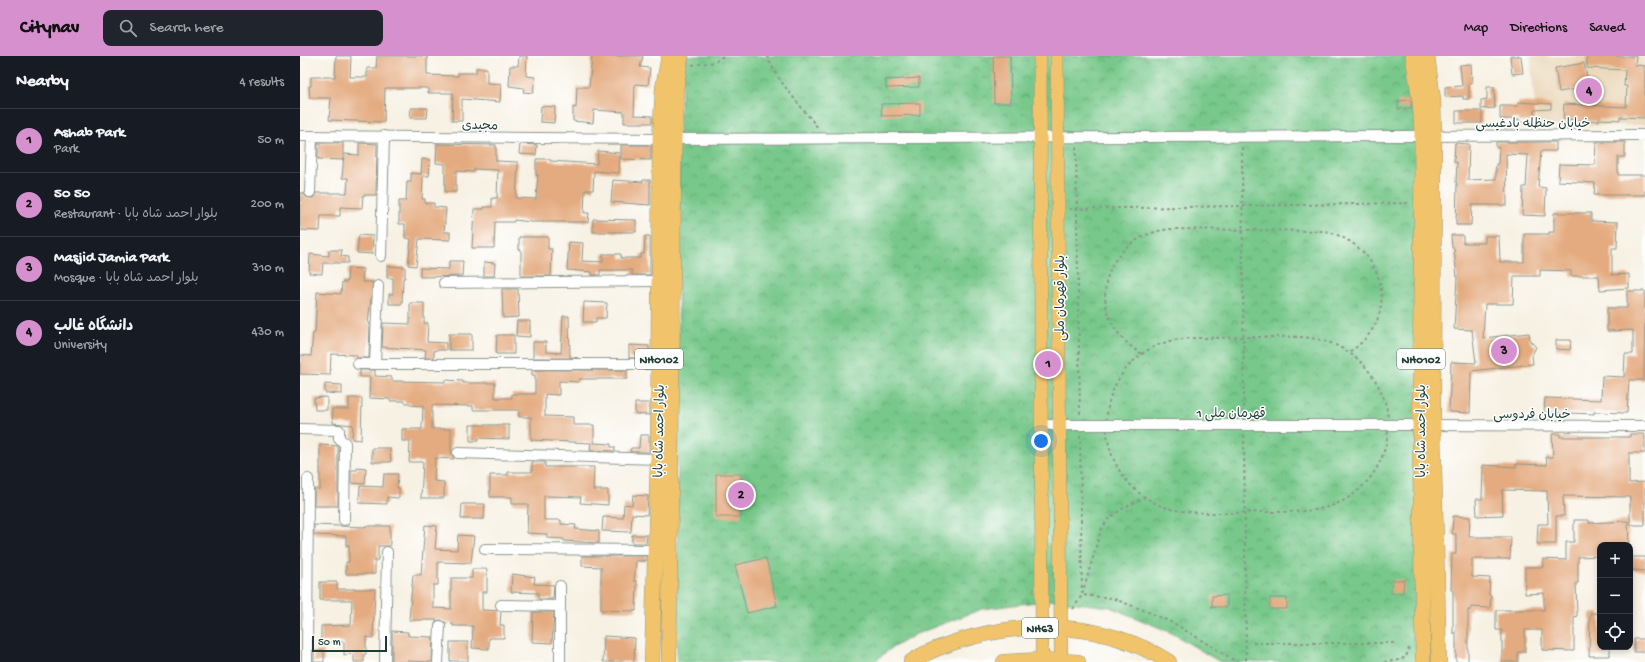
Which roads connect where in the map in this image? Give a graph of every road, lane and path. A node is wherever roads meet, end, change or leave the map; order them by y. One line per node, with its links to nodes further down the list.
1 (723, 56): 7 (path)
2 (767, 56): 16 (path)
3 (1040, 56): 14 (main road)
4 (1057, 56): 15 (main road, بلوار قهرمان ملی)
5 (1413, 56): 8 (highway, بلوار احمد شاه بابا / NH0102)
6 (1427, 56): 8 (highway, بلوار احمد شاه بابا / NH0102)
7 (676, 60): 17 (highway, بلوار احمد شاه بابا / NH0102)
8 (1428, 134): 9 (street, خیابان حنظله بادغیسی); 13 (street, خیابان حنظله بادغیسی); 20 (highway, بلوار احمد شاه بابا / NH0102); 38 (highway, بلوار احمد شاه بابا / NH0102)
9 (1645, 135)
10 (300, 136): 11 (street, مجیدی)
11 (312, 136): 12 (street, مجیدی); 19 (street)
12 (384, 136): 17 (street, مجیدی); 25 (street)
13 (1242, 136): 15 (street, خیابان حنظله بادغیسی); 21 (path)
14 (1040, 137): 15 (street, خیابان حنظله بادغیسی); 16 (street, مجیدی); 34 (main road)
15 (1058, 137): 23 (main road, بلوار قهرمان ملی)
16 (826, 138): 17 (street, مجیدی)
17 (667, 139): 26 (highway, بلوار احمد شاه بابا / NH0102); 66 (highway, بلوار احمد شاه بابا / NH0102)
18 (1076, 145): 22 (path)
19 (310, 192)
20 (1415, 201): 21 (path); 38 (highway, بلوار احمد شاه بابا / NH0102)
21 (1242, 206): 22 (path); 24 (path)
22 (1077, 209): 23 (path); 36 (path)
23 (1058, 210): 35 (main road, بلوار قهرمان ملی)
24 (1243, 230): 29 (path); 30 (path); 37 (path)
25 (382, 256)
26 (659, 281): 27 (street); 33 (highway, بلوار احمد شاه بابا / NH0102)
27 (444, 283)
28 (378, 286): 32 (street)
29 (1348, 352)
30 (1142, 354)
31 (358, 364): 32 (street)
32 (374, 364): 33 (street)
33 (659, 364): 42 (highway, بلوار احمد شاه بابا / NH0102)
34 (1042, 425): 35 (street, قهرمان ملی 1); 54 (main road)
35 (1060, 425): 36 (street, قهرمان ملی 1); 55 (main road, بلوار قهرمان ملی)
36 (1080, 425): 37 (street, قهرمان ملی 1); 50 (path)
37 (1244, 425): 38 (street, قهرمان ملی 1); 72 (path)
38 (1426, 425): 39 (street, خیابان فردوسی); 74 (highway, بلوار احمد شاه بابا / NH0102); 75 (highway, بلوار احمد شاه بابا / NH0102)
39 (1645, 426)
40 (300, 429): 45 (street)
41 (458, 453): 42 (street)
42 (658, 459): 47 (highway, بلوار احمد شاه بابا / NH0102)
43 (308, 479): 61 (street)
44 (1145, 497): 50 (path)
45 (344, 520)
46 (485, 549): 47 (street)
47 (655, 550): 65 (highway, بلوار احمد شاه بابا / NH0102)
48 (387, 552): 62 (street)
49 (560, 586): 52 (street)
50 (1082, 595): 55 (path); 71 (path)
51 (500, 605): 52 (street)
52 (560, 606): 64 (street)
53 (440, 626): 63 (street)
54 (1042, 628): 55 (highway, NH63); 59 (main road); 67 (highway, NH63)
55 (1061, 628): 60 (main road, بلوار قهرمان ملی); 70 (highway, NH63)
56 (1409, 642): 73 (path)
57 (1253, 643): 58 (path)
58 (1394, 643)
59 (1042, 660): 60 (highway); 68 (highway)
60 (1061, 660): 69 (highway)
61 (307, 662)
62 (385, 662)
63 (438, 662)
64 (560, 662)
65 (652, 662)
66 (669, 662)
67 (911, 662)
68 (1004, 662)
69 (1078, 662)
70 (1169, 662)
71 (1237, 662)
72 (1246, 662)
73 (1384, 662)
74 (1423, 662)
75 (1439, 662)

